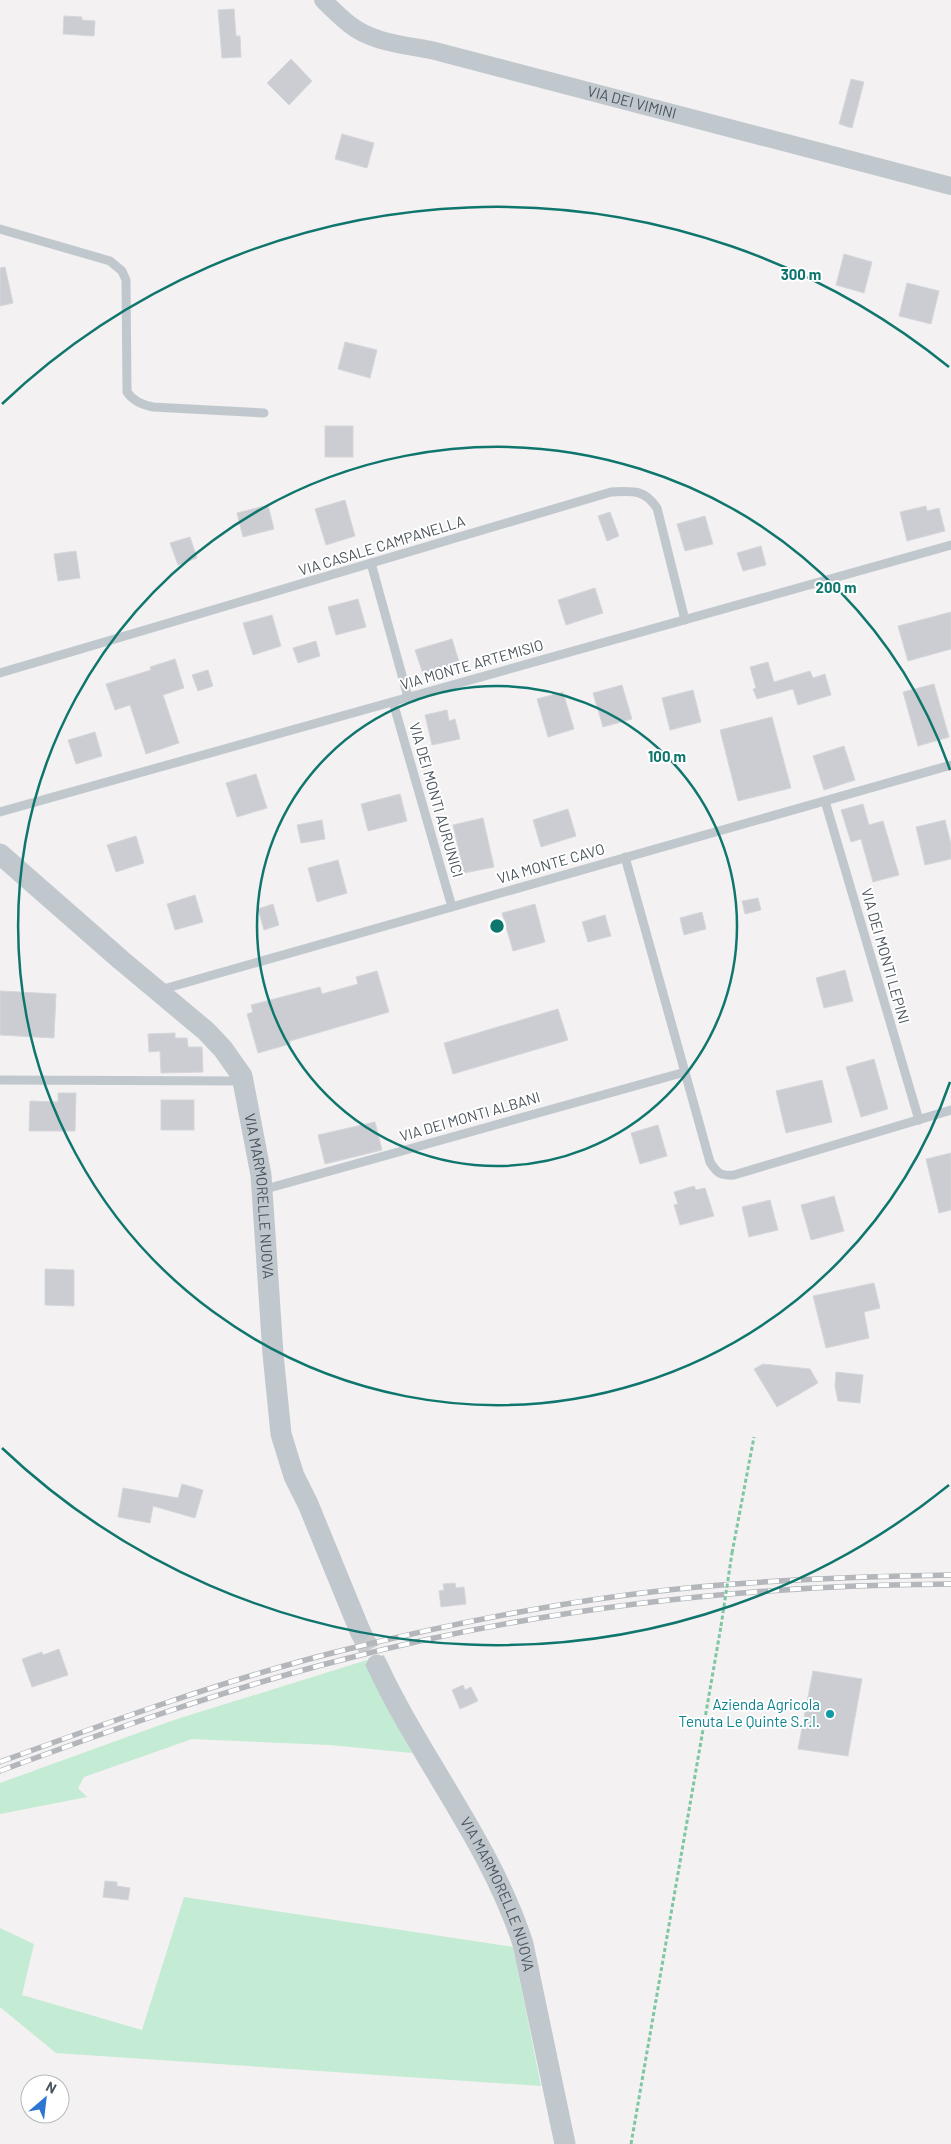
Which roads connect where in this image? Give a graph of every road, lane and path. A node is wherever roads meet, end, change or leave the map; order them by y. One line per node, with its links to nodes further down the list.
1 (323, 0): 2 (street, VIA DEI VIMINI)
2 (951, 186)
3 (0, 229): 4 (lane)
4 (264, 412)
5 (951, 545): 7 (lane, VIA MONTE ARTEMISIO)
6 (371, 563): 7 (lane, VIA CASALE CAMPANELLA); 8 (lane, VIA CASALE CAMPANELLA); 9 (lane)
7 (685, 620): 9 (lane, VIA MONTE ARTEMISIO)
8 (0, 673)
9 (408, 697): 10 (lane, VIA MONTE ARTEMISIO)
10 (393, 702): 13 (lane, VIA MONTE ARTEMISIO); 16 (lane, VIA DEI MONTI AURUNICI)
11 (951, 764): 12 (lane, VIA MONTE CAVO)
12 (825, 800): 15 (lane, VIA MONTE CAVO); 22 (lane, VIA DEI MONTI LEPINI)
13 (0, 812)
14 (0, 854): 17 (street, VIA MARMORELLE NUOVA)
15 (625, 858): 16 (lane, VIA MONTE CAVO); 18 (lane)
16 (452, 907): 17 (lane, VIA MONTE CAVO)
17 (158, 991): 20 (street, VIA MARMORELLE NUOVA)
18 (685, 1072): 22 (lane); 23 (lane, VIA DEI MONTI ALBANI)
19 (0, 1080): 20 (lane)
20 (243, 1081): 23 (street, VIA MARMORELLE NUOVA)
21 (951, 1110): 22 (lane)
22 (919, 1120)
23 (262, 1190): 25 (street, VIA MARMORELLE NUOVA)
24 (754, 1437): 28 (path, bridge)
25 (360, 1631)
26 (377, 1665): 27 (street, VIA MARMORELLE NUOVA)
27 (565, 2144)
28 (631, 2144)

